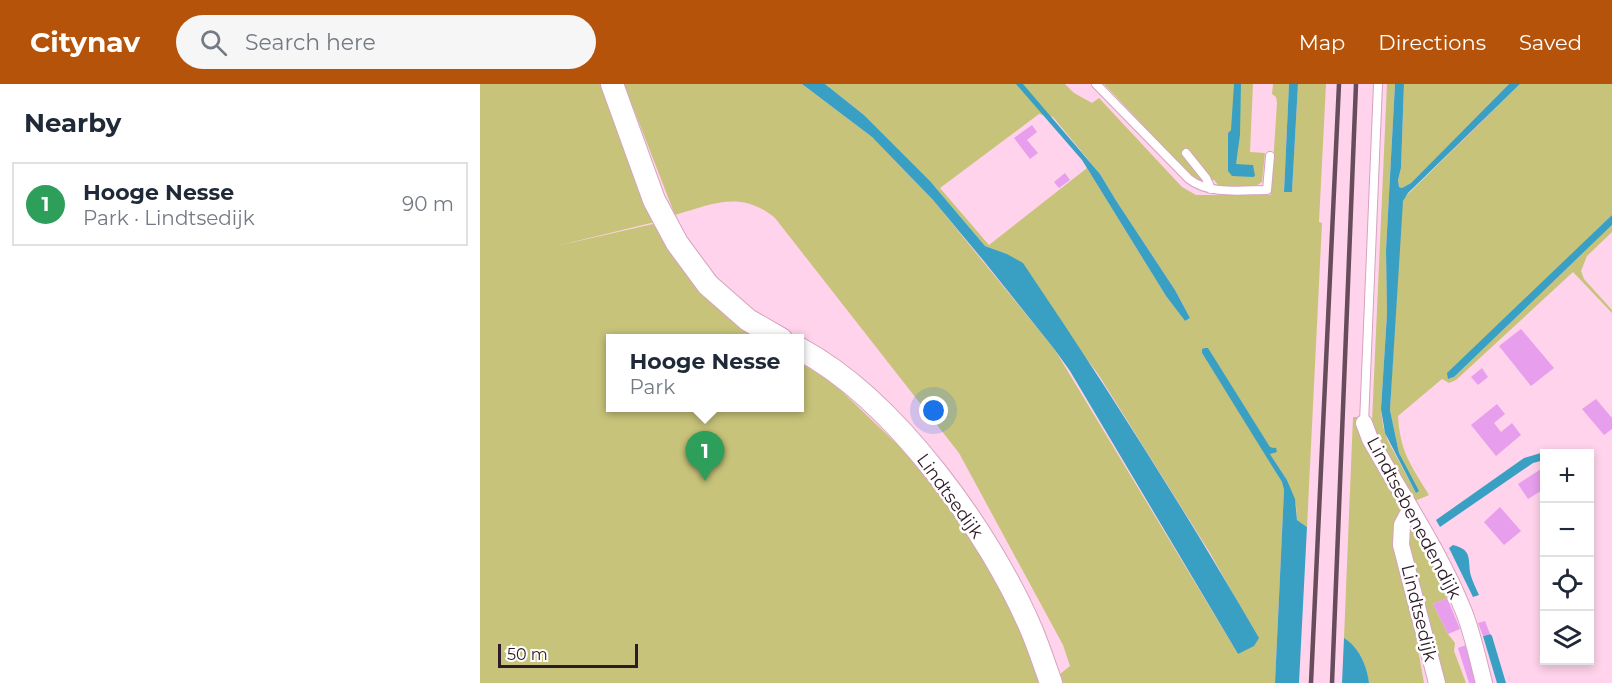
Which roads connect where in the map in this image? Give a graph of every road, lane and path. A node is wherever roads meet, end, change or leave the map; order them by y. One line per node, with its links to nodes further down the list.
1 (612, 84): 7 (street)
2 (1096, 84): 6 (lane)
3 (1378, 84): 9 (lane)
4 (1186, 153): 6 (lane)
5 (1270, 156): 6 (lane)
6 (1211, 189)
7 (772, 334)
8 (804, 351): 11 (street, Lindtsedijk)
9 (1364, 423): 10 (street, Lindtsebenedendijk)
10 (1410, 510): 12 (street, Lindtsedijk); 13 (street, Lindtsebenedendijk)
11 (1051, 683)
12 (1437, 683)
13 (1484, 683)

